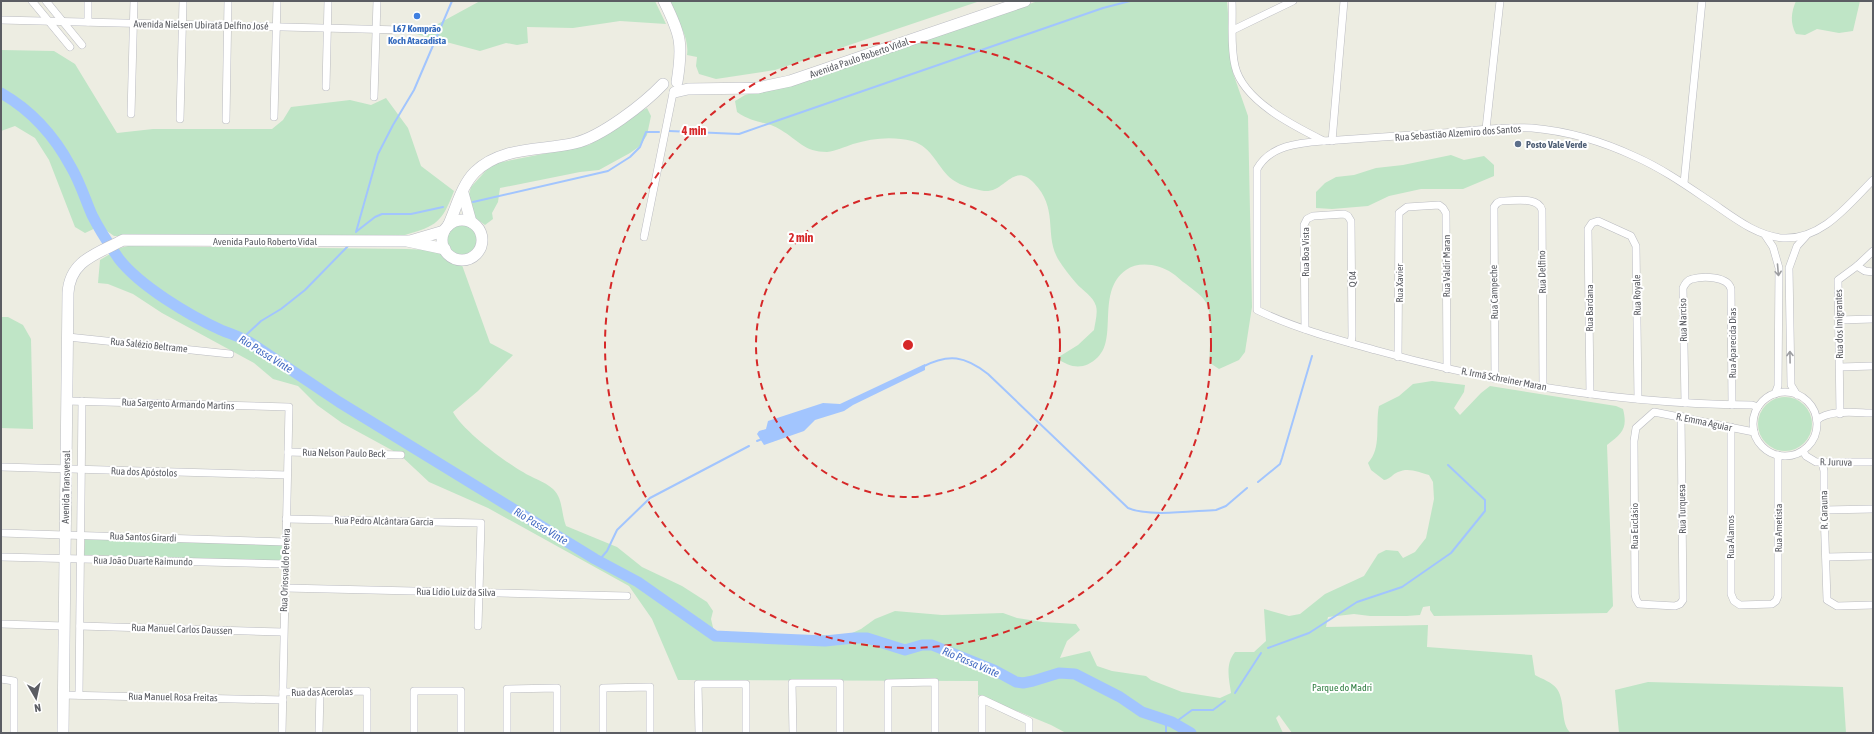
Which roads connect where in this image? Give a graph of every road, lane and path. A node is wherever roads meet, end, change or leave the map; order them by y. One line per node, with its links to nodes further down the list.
1 (32, 1): 18 (street)
2 (46, 1): 19 (street)
3 (88, 1): 20 (street)
4 (134, 1): 21 (street)
5 (183, 1): 22 (street)
6 (228, 1): 23 (street)
7 (277, 1): 24 (street)
8 (328, 1): 25 (street)
9 (377, 1): 26 (street)
10 (664, 1): 32 (main road)
11 (1026, 1): 32 (main road, Avenida Paulo Roberto Vidal)
12 (1232, 1): 28 (street)
13 (1292, 1): 28 (street)
14 (1344, 1): 39 (street)
15 (1500, 1): 38 (street)
16 (1702, 1): 42 (street)
17 (1, 20): 18 (street, Avenida Nielsen Ubiratã Delfino José)
18 (47, 21): 19 (street, Avenida Nielsen Ubiratã Delfino José); 30 (street)
19 (61, 21): 20 (street, Avenida Nielsen Ubiratã Delfino José); 29 (street)
20 (88, 22): 21 (street, Avenida Nielsen Ubiratã Delfino José)
21 (133, 23): 22 (street, Avenida Nielsen Ubiratã Delfino José); 34 (street)
22 (182, 24): 23 (street, Avenida Nielsen Ubiratã Delfino José); 36 (street)
23 (228, 25): 24 (street, Avenida Nielsen Ubiratã Delfino José); 37 (street)
24 (276, 26): 25 (street, Avenida Nielsen Ubiratã Delfino José); 35 (street)
25 (328, 28): 26 (street, Avenida Nielsen Ubiratã Delfino José); 31 (street)
26 (376, 29): 27 (street, Avenida Nielsen Ubiratã Delfino José); 33 (street)
27 (401, 30)
28 (1233, 30): 40 (street)
29 (82, 45)
30 (70, 47)
31 (326, 87)
32 (671, 87): 43 (main road); 52 (street)
33 (374, 97)
34 (131, 114)
35 (274, 117)
36 (180, 119)
37 (226, 120)
38 (1486, 130): 39 (street, Rua Sebastião Alzemiro dos Santos); 42 (street, Rua Sebastião Alzemiro dos Santos)
39 (1332, 141): 40 (street, Rua Sebastião Alzemiro dos Santos)
40 (1324, 142): 60 (street, Rua Sebastião Alzemiro dos Santos)
41 (1873, 180): 51 (street, Rua Sebastião Alzemiro dos Santos)
42 (1684, 184): 50 (street, Rua Sebastião Alzemiro dos Santos)
43 (463, 193): 47 (main road); 49 (main road)
44 (1495, 205): 71 (street, Rua Campeche); 72 (street, Rua Delfino)
45 (1401, 211): 67 (street, Rua Xavier); 70 (street, Rua Valdir Maran)
46 (1348, 216): 63 (street, Rua Boa Vista); 65 (street, Q 04)
47 (471, 222): 49 (main road); 55 (main road)
48 (1592, 223): 73 (street, Rua Bardana); 76 (street, Rua Royale)
49 (446, 228): 54 (main road, Avenida Paulo Roberto Vidal); 55 (main road)
50 (1765, 235): 51 (street, Rua Sebastião Alzemiro dos Santos); 74 (street, one-way to 74)
51 (1806, 236): 75 (street, one-way to 51)
52 (644, 237)
53 (123, 240): 54 (main road, Avenida Paulo Roberto Vidal); 64 (main road, Avenida Transversal)
54 (407, 241): 55 (main road, Avenida Paulo Roberto Vidal)
55 (445, 249)
56 (1873, 251): 57 (street, Rua dos Imigrantes)
57 (1858, 266): 58 (street); 62 (street, Rua dos Imigrantes)
58 (1873, 272)
59 (1728, 282): 79 (street, Rua Narciso); 80 (street, Rua Aparecida Dias)
60 (1257, 310): 63 (street, R. Irmã Schreiner Maran)
61 (1873, 319): 62 (street)
62 (1839, 320): 69 (street, Rua dos Imigrantes)
63 (1305, 329): 65 (street, R. Irmã Schreiner Maran)
64 (68, 336): 66 (street, Rua Salézio Beltrame); 77 (main road, Avenida Transversal)
65 (1351, 343): 67 (street, R. Irmã Schreiner Maran)
66 (230, 354)
67 (1398, 357): 70 (street, R. Irmã Schreiner Maran)
68 (1873, 366): 69 (street)
69 (1840, 367): 85 (street, Rua dos Imigrantes)
70 (1447, 368): 71 (street, R. Irmã Schreiner Maran)
71 (1495, 379): 72 (street, R. Irmã Schreiner Maran)
72 (1543, 387): 73 (street, R. Irmã Schreiner Maran)
73 (1590, 394): 76 (street, R. Irmã Schreiner Maran)
74 (1775, 394): 75 (street); 82 (street)
75 (1797, 394): 87 (street)
76 (1638, 400): 79 (street, R. Irmã Schreiner Maran)
77 (67, 401): 78 (street, Rua Sargento Armando Martins); 97 (main road, Avenida Transversal)
78 (82, 401): 81 (street, Rua Sargento Armando Martins); 98 (street)
79 (1685, 403): 80 (street, R. Irmã Schreiner Maran)
80 (1732, 405): 82 (street, R. Irmã Schreiner Maran)
81 (289, 407): 91 (street, Rua Oriosvaldo Pereira)
82 (1758, 407): 89 (street)
83 (1654, 412): 86 (street, R. Emma Aguiar); 117 (street, Rua Euclásio)
84 (1873, 413): 85 (street)
85 (1840, 414): 87 (street)
86 (1681, 416): 88 (street, R. Emma Aguiar); 117 (street, Rua Turquesa)
87 (1817, 420): 90 (street)
88 (1731, 427): 89 (street, R. Emma Aguiar); 116 (street, Rua Álamos)
89 (1754, 432): 93 (street)
90 (1803, 451): 93 (street); 94 (street, R. Juruva)
91 (288, 452): 92 (street, Rua Nelson Paulo Beck); 99 (street, Rua Oriosvaldo Pereira)
92 (401, 455)
93 (1778, 455): 116 (street, Rua Ametista)
94 (1822, 462): 95 (street, R. Juruva); 101 (street, R. Carauna)
95 (1873, 462)
96 (1, 468): 97 (street, Rua dos Apóstolos)
97 (66, 469): 98 (street, Rua dos Apóstolos); 104 (main road, Avenida Transversal)
98 (81, 470): 99 (street, Rua dos Apóstolos); 105 (street)
99 (287, 475): 102 (street, Rua Oriosvaldo Pereira)
100 (1873, 509): 101 (street)
101 (1824, 510): 109 (street, R. Carauna)
102 (286, 519): 106 (street, Rua Oriosvaldo Pereira); 114 (street, Rua Pedro Alcântara Garcia)
103 (1, 533): 104 (street, Rua Santos Girardi)
104 (65, 535): 105 (street, Rua Santos Girardi); 110 (main road, Avenida Transversal)
105 (80, 536): 106 (street, Rua Santos Girardi); 111 (street)
106 (286, 542): 112 (street, Rua Oriosvaldo Pereira)
107 (1873, 556): 109 (street)
108 (1, 557): 110 (street, Rua João Duarte Raimundo)
109 (1826, 557): 118 (street, R. Carauna)
110 (65, 559): 111 (street, Rua João Duarte Raimundo); 120 (main road, Avenida Transversal)
111 (80, 559): 112 (street, Rua João Duarte Raimundo); 121 (street)
112 (285, 564): 113 (street, Rua Oriosvaldo Pereira)
113 (284, 588): 114 (street, Rua Lídio Luiz da Silva); 123 (street, Rua Oriosvaldo Pereira)
114 (479, 593): 115 (street, Rua Lídio Luiz da Silva); 122 (street)
115 (627, 596)
116 (1776, 601)
117 (1682, 602)
118 (1873, 605)
119 (1, 624): 120 (street)
120 (64, 626): 127 (main road, Avenida Transversal)
121 (80, 626): 123 (street, Rua Manuel Carlos Daussen); 128 (street)
122 (478, 626)
123 (283, 632): 125 (street, Rua Oriosvaldo Pereira)
124 (1, 679): 130 (street)
125 (283, 692): 126 (street, Rua das Acerolas); 129 (street, Rua Oriosvaldo Pereira)
126 (320, 692): 133 (street); 134 (street, Rua das Acerolas)
127 (63, 695): 128 (street, Rua Manuel Rosa Freitas); 131 (main road, Avenida Transversal)
128 (79, 695): 129 (street, Rua Manuel Rosa Freitas)
129 (283, 700): 132 (street, Rua Oriosvaldo Pereira)
130 (14, 733)
131 (62, 733)
132 (282, 733)
133 (319, 733)
134 (367, 733)
135 (414, 733): 136 (street)
136 (461, 733)
137 (507, 733): 138 (street)
138 (557, 733)
139 (603, 733): 140 (street)
140 (650, 733)
141 (699, 733): 142 (street)
142 (746, 733)
143 (793, 733): 144 (street)
144 (840, 733)
145 (888, 733): 146 (street)
146 (935, 733)
147 (982, 733): 148 (street)
148 (1029, 733)

